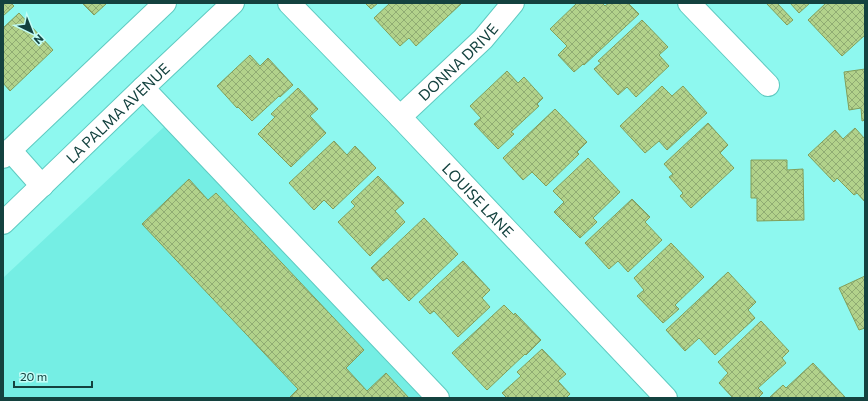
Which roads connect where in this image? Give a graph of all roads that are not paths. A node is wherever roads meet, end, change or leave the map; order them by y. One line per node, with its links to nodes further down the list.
1 (165, 3): 9 (street)
2 (234, 3): 7 (street, LA PALMA AVENUE)
3 (289, 3): 8 (street, LOUISE LANE)
4 (513, 3): 8 (street, DONNA DRIVE)
5 (689, 3): 6 (street)
6 (768, 85)
7 (143, 88): 10 (street, LA PALMA AVENUE); 12 (street)
8 (400, 117): 13 (street, LOUISE LANE)
9 (7, 154): 10 (street)
10 (42, 186): 11 (street, LA PALMA AVENUE)
11 (3, 223)
12 (438, 398)
13 (666, 398)

